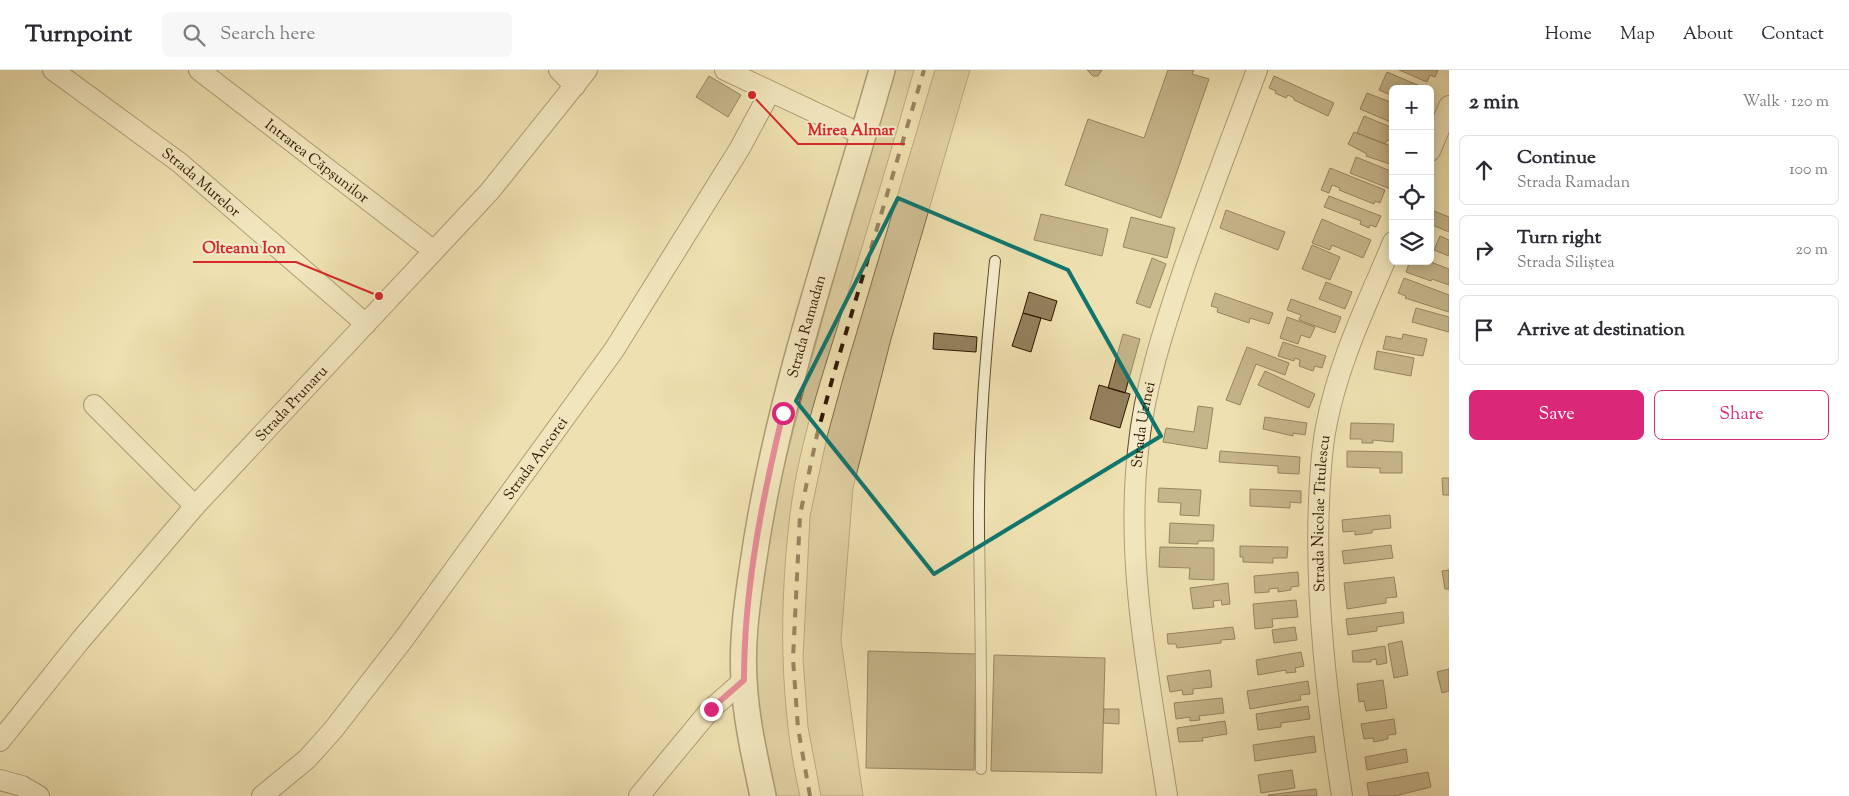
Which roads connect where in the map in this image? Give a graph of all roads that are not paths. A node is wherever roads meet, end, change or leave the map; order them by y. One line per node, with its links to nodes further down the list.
1 (52, 70): 16 (street, Strada Murelor)
2 (199, 70): 13 (street, Intrarea Căpșunilor)
3 (558, 70): 8 (street)
4 (587, 70): 8 (street, Strada Prunaru)
5 (725, 70): 9 (street)
6 (882, 70): 11 (street, Strada Ramadan)
7 (1257, 70): 27 (street, Strada Uzinei)
8 (575, 86): 13 (street, Strada Prunaru)
9 (770, 92): 11 (street); 24 (street, Strada Ancorei)
10 (1449, 106): 12 (street)
11 (863, 135): 19 (street, Strada Ramadan)
12 (1434, 142)
13 (434, 251): 16 (street, Strada Prunaru)
14 (1389, 252): 28 (street, Strada Nicolae Titulescu)
15 (995, 261): 21 (lane)
16 (366, 324): 18 (street, Strada Prunaru)
17 (94, 405): 18 (street)
18 (195, 506): 20 (street, Strada Prunaru)
19 (744, 680): 25 (street); 26 (street, Strada Ramadan)
20 (2, 732)
21 (981, 769)
22 (0, 780): 23 (street)
23 (40, 796)
24 (262, 796)
25 (639, 796)
26 (763, 796)
27 (1167, 796)
28 (1342, 796)

